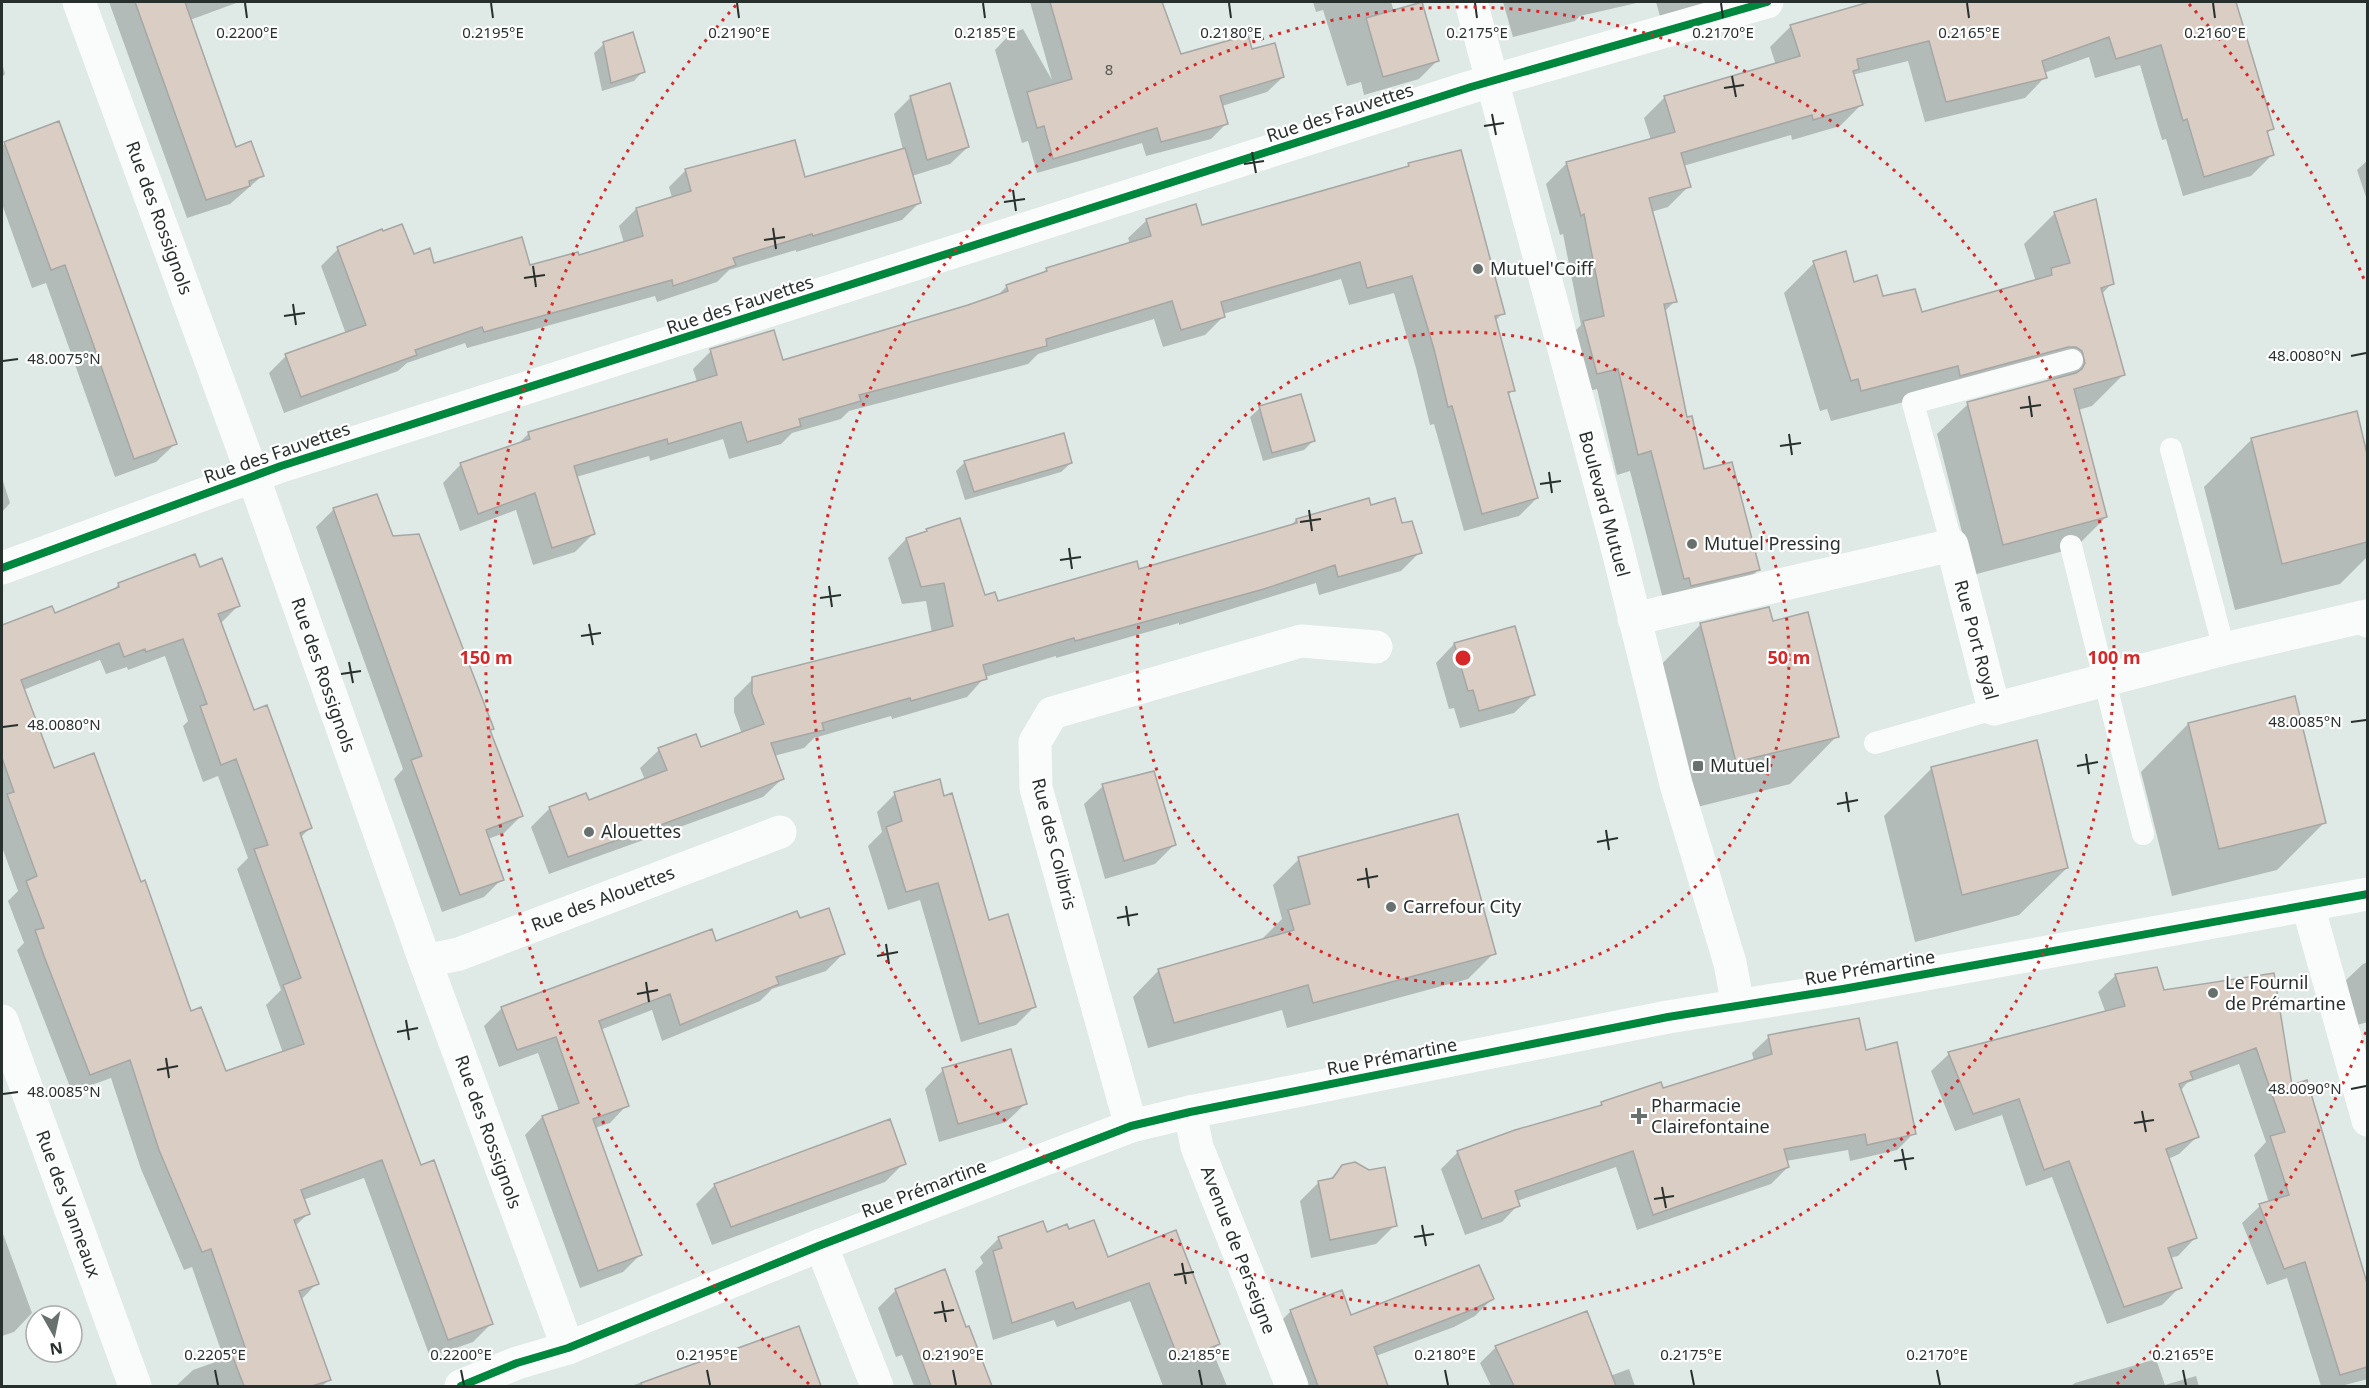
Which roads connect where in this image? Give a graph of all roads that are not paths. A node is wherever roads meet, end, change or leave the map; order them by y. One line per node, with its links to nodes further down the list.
1 (79, 2): 7 (street, Rue des Rossignols)
2 (1471, 2): 4 (street, Boulevard Mutuel)
3 (1767, 2): 4 (street, Rue des Fauvettes)
4 (1491, 81): 7 (street, Rue des Fauvettes); 12 (street, Boulevard Mutuel)
5 (2072, 360): 8 (lane)
6 (2171, 449): 14 (lane)
7 (253, 476): 10 (street, Rue des Fauvettes); 22 (street, Rue des Rossignols)
8 (1952, 545): 12 (street); 16 (street, Rue Port Royal)
9 (2072, 546): 15 (lane)
10 (2, 568)
11 (2367, 617): 14 (street, Rue Port Royal)
12 (1634, 619): 23 (street, Boulevard Mutuel)
13 (1376, 647): 27 (street, Rue des Colibris)
14 (2224, 649): 15 (street, Rue Port Royal)
15 (2105, 679): 16 (street, Rue Port Royal); 19 (lane)
16 (1994, 709): 17 (lane)
17 (1875, 743)
18 (780, 832): 22 (street, Rue des Alouettes)
19 (2143, 834)
20 (2367, 894): 21 (street, Rue Prémartine)
21 (2308, 906): 23 (street, Rue Prémartine); 26 (street)
22 (425, 961): 29 (street, Rue des Rossignols)
23 (1738, 1006): 25 (street, Rue Prémartine)
24 (2, 1021): 30 (street, Rue des Vanneaux)
25 (1190, 1112): 27 (street, Rue Prémartine); 33 (street, Avenue de Perseigne)
26 (2367, 1120)
27 (1131, 1126): 28 (street, Rue Prémartine)
28 (821, 1245): 29 (street, Rue Prémartine); 32 (street)
29 (568, 1348): 31 (street, Rue Prémartine)
30 (135, 1386)
31 (461, 1386)
32 (877, 1386)
33 (1292, 1386)

